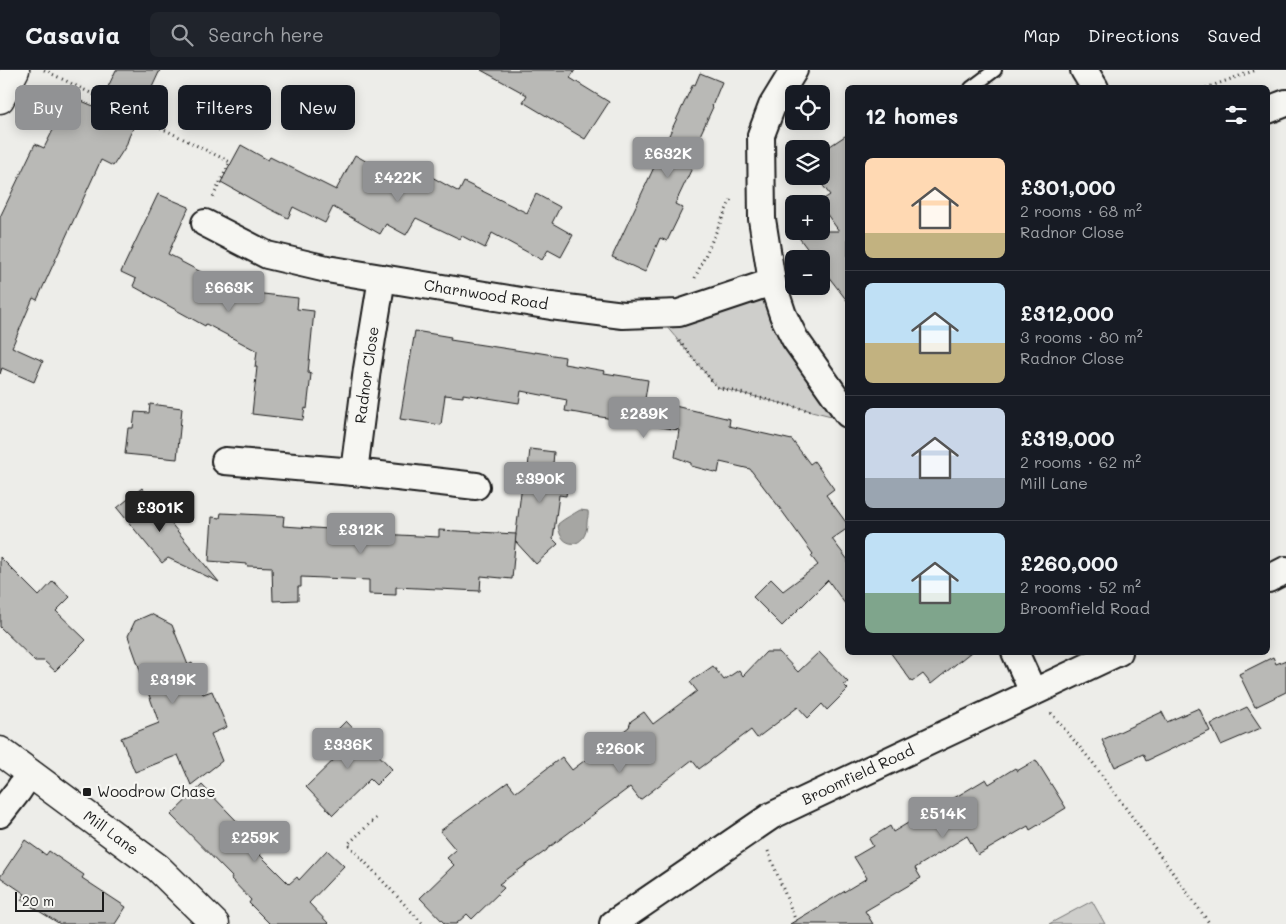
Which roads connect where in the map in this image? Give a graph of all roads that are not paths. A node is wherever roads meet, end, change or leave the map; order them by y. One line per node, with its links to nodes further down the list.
1 (15, 70): 7 (street)
2 (794, 70): 12 (street)
3 (995, 70): 5 (lane)
4 (1084, 70): 6 (street)
5 (975, 85)
6 (1094, 85)
7 (0, 99)
8 (1286, 104): 9 (street)
9 (1270, 109)
10 (205, 223): 11 (street, Charnwood Road)
11 (382, 278): 12 (street, Charnwood Road); 15 (street, Radnor Close)
12 (772, 282): 13 (street)
13 (845, 410)
14 (225, 461): 15 (street)
15 (354, 472): 16 (street)
16 (476, 486)
17 (1286, 570): 18 (street)
18 (1270, 578)
19 (1016, 655): 21 (street)
20 (1113, 655): 21 (street, Broomfield Road)
21 (1033, 692): 26 (street, Broomfield Road)
22 (0, 751): 23 (street, Mill Lane)
23 (30, 773): 24 (street); 25 (street, Mill Lane)
24 (0, 814)
25 (215, 924)
26 (612, 924)

